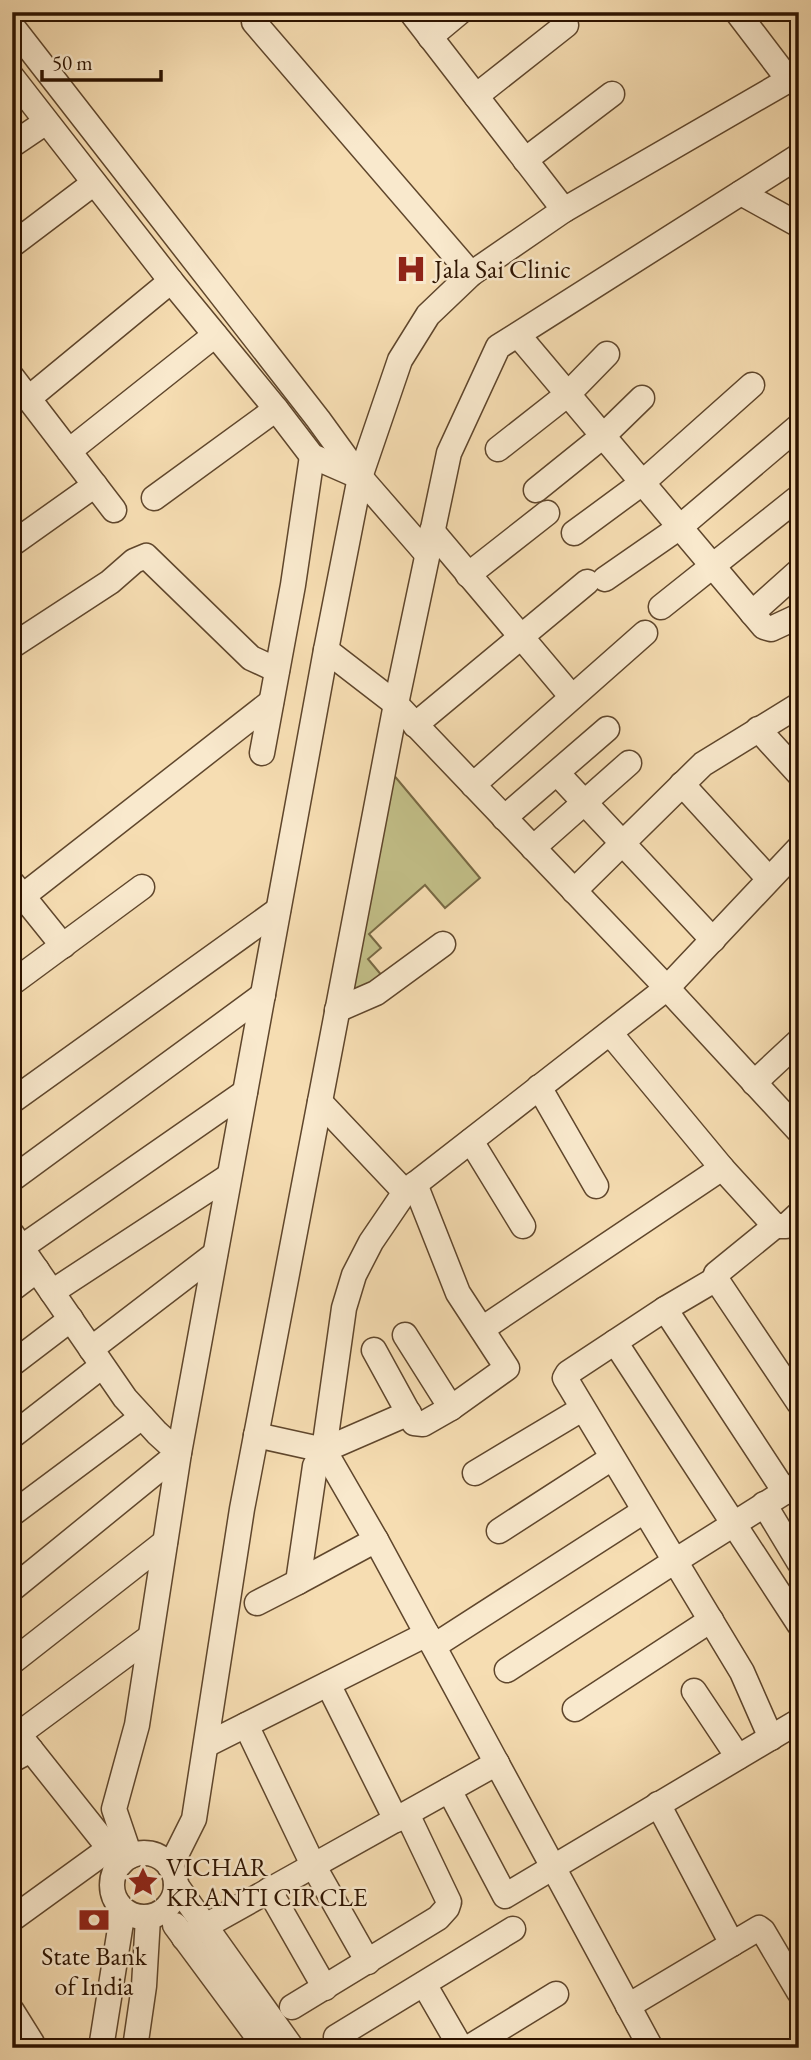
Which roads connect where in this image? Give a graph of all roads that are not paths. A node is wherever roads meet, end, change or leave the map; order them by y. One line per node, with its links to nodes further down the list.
1 (411, 12): 7 (street)
2 (460, 12): 7 (street)
3 (737, 12): 8 (street)
4 (254, 22): 21 (street)
5 (566, 25): 11 (street)
6 (12, 26): 37 (street)
7 (430, 37): 11 (street)
8 (794, 76): 18 (street)
9 (12, 77): 12 (street)
10 (612, 94): 15 (street)
11 (476, 96): 15 (street)
12 (46, 122): 13 (street); 16 (street)
13 (12, 145)
14 (799, 156): 17 (street)
15 (525, 160): 18 (street)
16 (94, 183): 20 (street); 22 (street)
17 (741, 193): 19 (street); 24 (street)
18 (564, 210): 21 (street)
19 (799, 225)
20 (12, 245)
21 (471, 274): 37 (street)
22 (171, 281): 23 (street); 29 (street)
23 (215, 335): 31 (street); 35 (street)
24 (518, 335): 28 (street); 45 (street)
25 (607, 354): 28 (street)
26 (12, 377): 29 (street)
27 (752, 386): 38 (street)
28 (568, 394): 33 (street); 34 (street)
29 (29, 398): 35 (street)
30 (642, 398): 33 (street)
31 (276, 409): 36 (street); 41 (street)
32 (799, 426): 43 (street)
33 (603, 436): 38 (street); 49 (street)
34 (498, 449)
35 (69, 451): 39 (street)
36 (312, 456): 37 (street); 57 (street)
37 (360, 477): 45 (street); 56 (street)
38 (642, 483): 43 (street); 44 (street)
39 (95, 485): 42 (street); 46 (street)
40 (799, 497): 47 (street)
41 (155, 498)
42 (114, 510)
43 (680, 527): 47 (street); 54 (street)
44 (574, 533)
45 (430, 543): 49 (street); 60 (street)
46 (12, 544)
47 (713, 567): 50 (street); 51 (street)
48 (799, 571): 51 (street)
49 (468, 575): 54 (street)
50 (661, 607)
51 (752, 613): 52 (street)
52 (799, 616)
53 (645, 633): 58 (street)
54 (520, 638): 58 (street); 62 (street)
55 (12, 646): 57 (street)
56 (326, 650): 60 (street); 80 (street)
57 (277, 670): 59 (street)
58 (572, 697): 69 (street)
59 (271, 702): 65 (street); 78 (street)
60 (396, 704): 62 (street); 87 (street)
61 (799, 705): 64 (street)
62 (415, 725): 69 (street)
63 (607, 729): 67 (street)
64 (758, 729): 68 (street); 70 (street)
65 (262, 753)
66 (629, 762): 71 (street)
67 (557, 773): 71 (street); 72 (street)
68 (799, 774)
69 (472, 785): 72 (street)
70 (682, 785): 73 (street); 76 (street)
71 (585, 801): 73 (street); 74 (street)
72 (504, 818): 74 (street)
73 (621, 844): 79 (street); 81 (street)
74 (533, 848): 79 (street)
75 (799, 848): 76 (street)
76 (769, 880): 81 (street)
77 (142, 887): 83 (street)
78 (17, 890): 83 (street)
79 (574, 891): 85 (street)
80 (278, 910): 86 (street); 93 (street)
81 (713, 940): 85 (street)
82 (443, 944): 87 (street)
83 (63, 946): 84 (street)
84 (12, 984)
85 (667, 988): 88 (street); 90 (street)
86 (262, 995): 92 (street); 99 (street)
87 (337, 1010): 94 (street)
88 (610, 1033): 91 (street); 97 (street)
89 (799, 1041): 90 (street)
90 (754, 1083): 95 (street)
91 (540, 1087): 96 (street); 100 (street)
92 (245, 1091): 98 (street); 105 (street)
93 (12, 1101)
94 (320, 1102): 101 (street); 124 (street)
95 (799, 1131)
96 (471, 1141): 101 (street); 103 (street)
97 (722, 1168): 104 (street); 113 (street)
98 (229, 1176): 106 (street); 110 (street)
99 (12, 1179)
100 (596, 1186)
101 (410, 1188): 113 (street); 126 (street)
102 (799, 1214): 104 (street)
103 (523, 1226)
104 (775, 1226): 108 (street)
105 (17, 1240): 107 (street)
106 (215, 1254): 117 (street); 127 (street)
107 (37, 1270): 109 (street); 110 (street)
108 (716, 1273)
109 (12, 1289)
110 (52, 1292): 112 (street)
111 (666, 1309): 115 (street); 119 (street); 130 (street)
112 (71, 1319): 117 (street); 118 (street)
113 (482, 1329): 120 (street)
114 (405, 1335): 120 (street)
115 (615, 1342): 121 (street); 133 (street)
116 (374, 1350): 122 (street)
117 (97, 1358): 123 (street); 125 (street)
118 (12, 1364)
119 (799, 1403)
120 (451, 1408): 122 (street)
121 (582, 1409): 128 (street); 129 (street)
122 (409, 1413): 126 (street)
123 (142, 1417): 127 (street); 132 (street)
124 (256, 1435): 126 (street); 155 (street)
125 (12, 1436)
126 (324, 1450): 135 (street); 139 (street)
127 (179, 1453): 136 (street); 140 (street)
128 (612, 1458): 131 (street); 134 (street)
129 (475, 1473)
130 (782, 1493): 133 (street); 138 (street)
131 (644, 1510): 137 (street); 145 (street)
132 (12, 1514)
133 (732, 1525): 137 (street); 143 (street)
134 (499, 1531)
135 (376, 1540): 139 (street); 145 (street)
136 (165, 1542): 144 (street); 146 (street)
137 (675, 1561): 142 (street); 147 (street)
138 (799, 1562)
139 (298, 1582): 141 (street)
140 (12, 1589)
141 (257, 1603)
142 (710, 1620): 150 (street); 153 (street)
143 (799, 1624)
144 (150, 1637): 154 (street); 161 (street)
145 (431, 1640): 148 (street); 157 (street)
146 (12, 1662)
147 (507, 1670)
148 (328, 1684): 152 (street); 160 (street)
149 (694, 1691): 156 (street)
150 (575, 1709)
151 (799, 1721): 153 (street)
152 (246, 1725): 155 (street); 162 (street)
153 (771, 1738): 156 (street)
154 (17, 1742): 161 (street)
155 (206, 1745): 164 (street)
156 (738, 1757): 159 (street)
157 (497, 1763): 158 (street); 163 (street)
158 (449, 1790): 160 (street); 163 (street)
159 (658, 1804): 163 (street); 172 (street)
160 (401, 1817): 162 (street); 173 (street)
161 (120, 1856): 164 (street); 166 (street); 168 (street)
162 (313, 1865): 165 (street); 173 (street)
163 (553, 1867): 178 (street)
164 (173, 1876): 167 (street); 169 (street)
165 (269, 1890): 169 (street); 175 (street)
166 (123, 1910): 167 (street); 184 (street)
167 (157, 1914): 171 (street); 185 (street)
168 (12, 1919)
169 (207, 1926): 171 (street); 183 (street)
170 (513, 1929): 174 (street)
171 (184, 1938): 183 (street)
172 (733, 1944): 176 (street); 178 (street)
173 (368, 1962): 175 (street)
174 (424, 1984): 181 (street); 186 (street)
175 (325, 1988): 179 (street)
176 (799, 1992)
177 (556, 1994): 187 (street)
178 (628, 2006): 188 (street)
179 (292, 2007)
180 (12, 2011): 182 (street)
181 (336, 2037)
182 (32, 2043)
183 (271, 2044)
184 (101, 2048)
185 (135, 2048)
186 (461, 2048)
187 (468, 2048)
188 (651, 2048)

